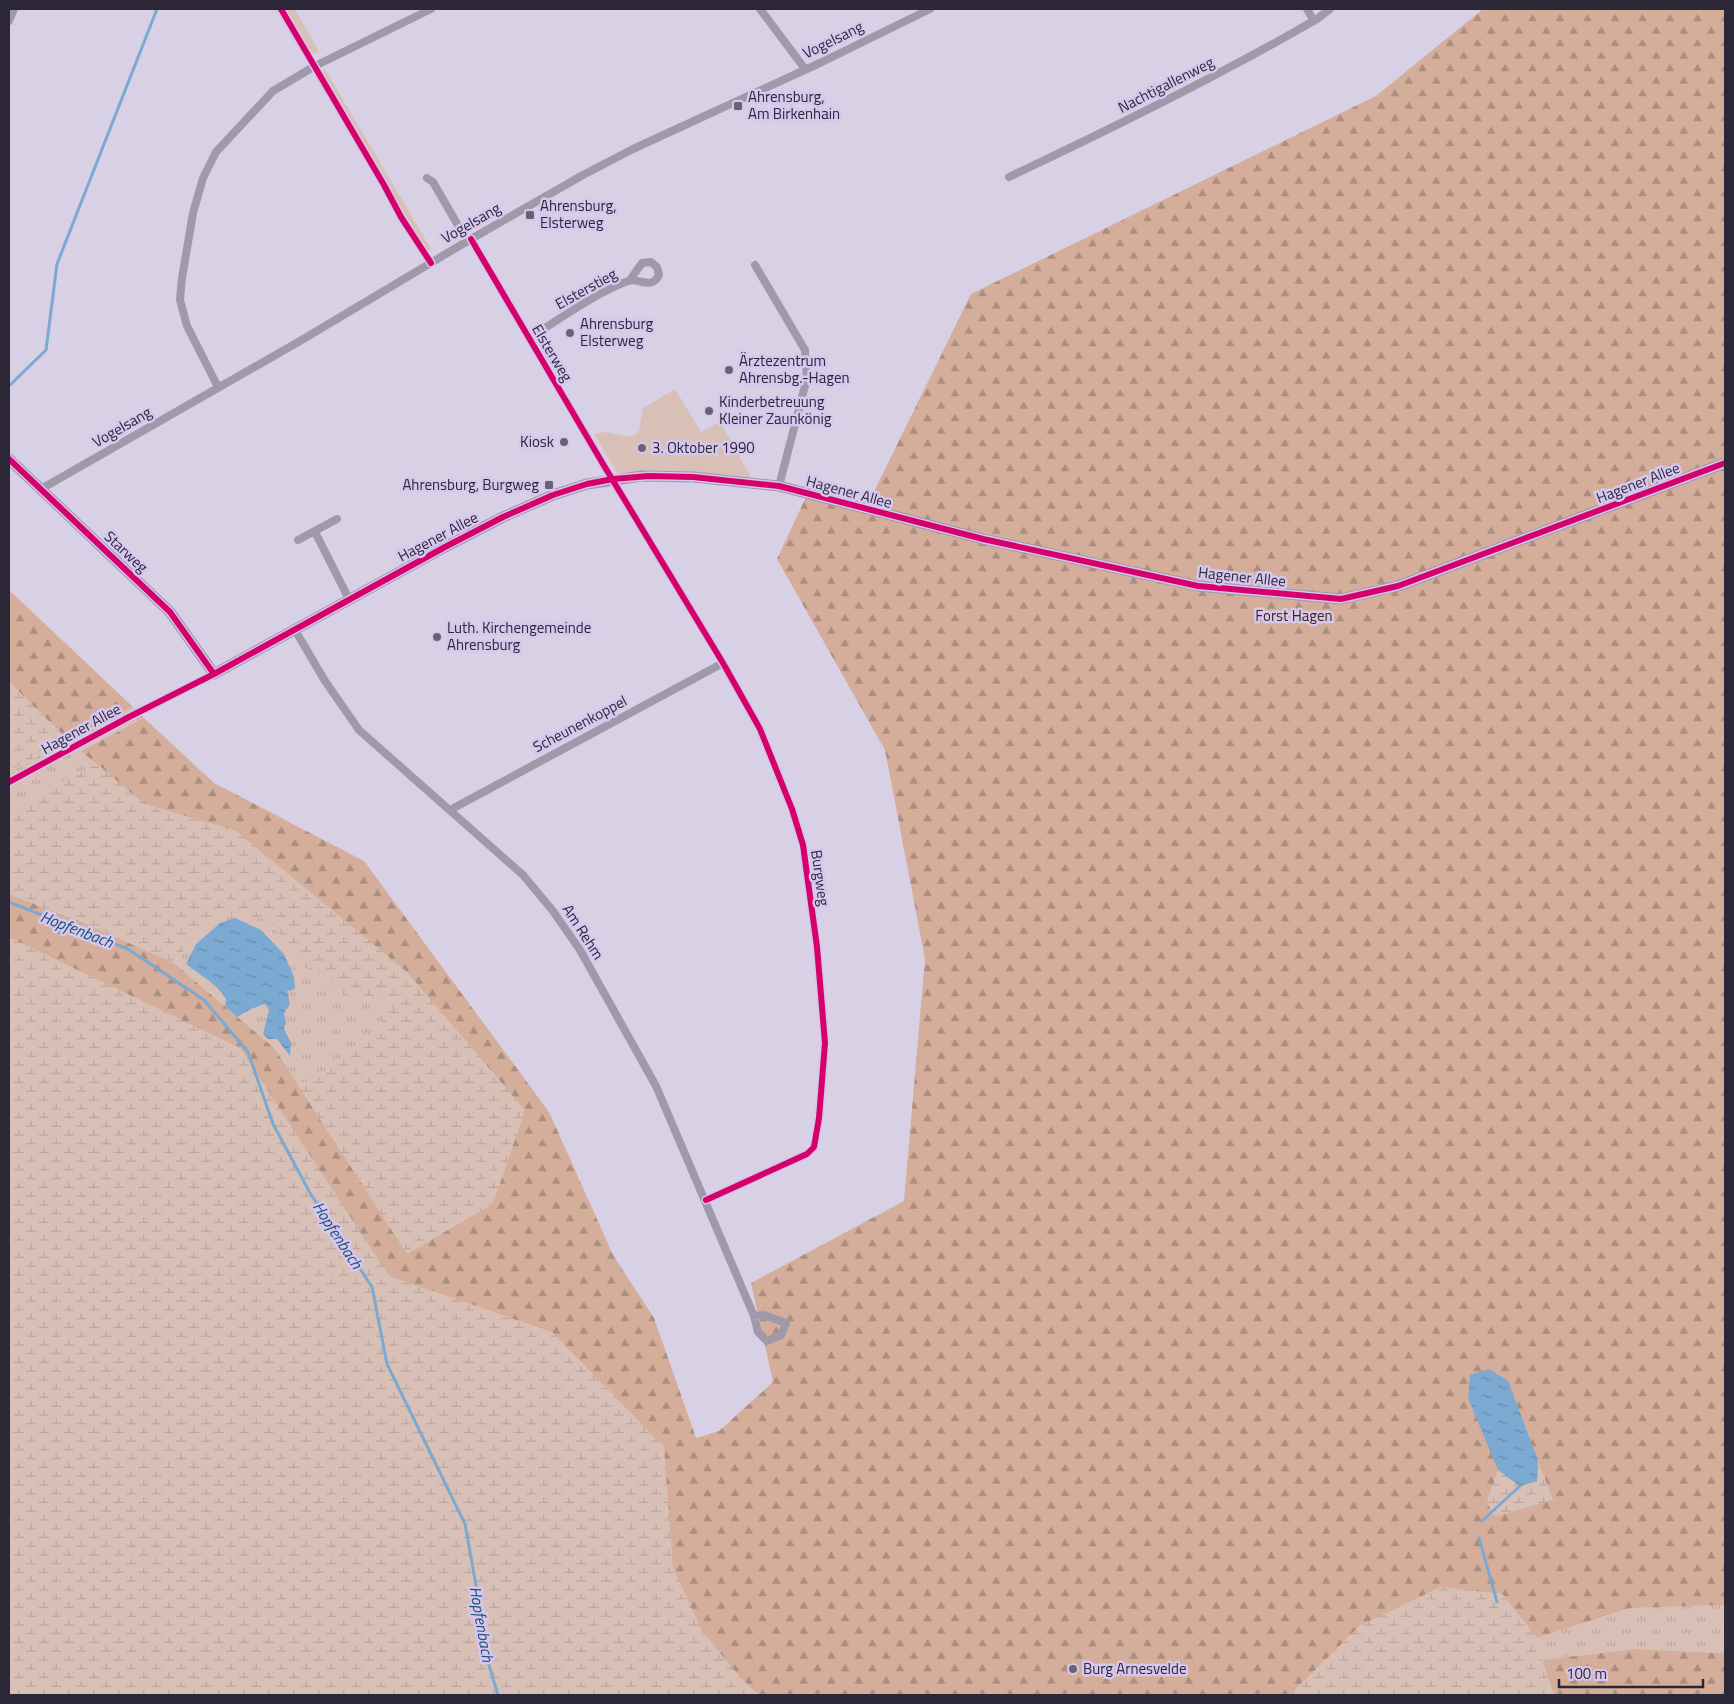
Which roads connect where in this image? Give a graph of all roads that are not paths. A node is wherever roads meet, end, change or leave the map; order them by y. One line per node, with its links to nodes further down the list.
1 (14, 9): 7 (street)
2 (431, 9): 16 (street)
3 (760, 9): 9 (street)
4 (930, 9): 9 (street, Vogelsang)
5 (1307, 9): 8 (street)
6 (1330, 9): 8 (street, Nachtigallenweg)
7 (9, 21)
8 (1314, 21): 10 (street, Nachtigallenweg)
9 (805, 69): 12 (street, Vogelsang)
10 (1009, 177)
11 (428, 178): 12 (street, Elsterweg)
12 (469, 240): 15 (street, Elsterweg); 16 (street, Vogelsang)
13 (755, 265): 20 (street)
14 (630, 280): 15 (street, Elsterstieg)
15 (529, 338): 19 (street, Elsterweg)
16 (218, 387): 21 (street, Vogelsang)
17 (9, 459): 21 (street, Starweg)
18 (1725, 463): 20 (street, Hagener Allee)
19 (612, 479): 20 (street, Hagener Allee); 25 (street, Hagener Allee); 27 (street, Burgweg)
20 (779, 486)
21 (41, 489): 28 (street, Starweg)
22 (338, 519): 23 (street)
23 (314, 532): 24 (street); 25 (street)
24 (298, 540)
25 (349, 599): 26 (street, Hagener Allee)
26 (295, 630): 28 (street, Hagener Allee); 30 (street, Am Rehm)
27 (723, 663): 30 (street, Scheunenkoppel); 31 (street, Burgweg)
28 (214, 674): 29 (street, Hagener Allee)
29 (9, 782)
30 (450, 810): 31 (street, Am Rehm)
31 (706, 1200): 32 (street, Am Rehm)
32 (754, 1316)

